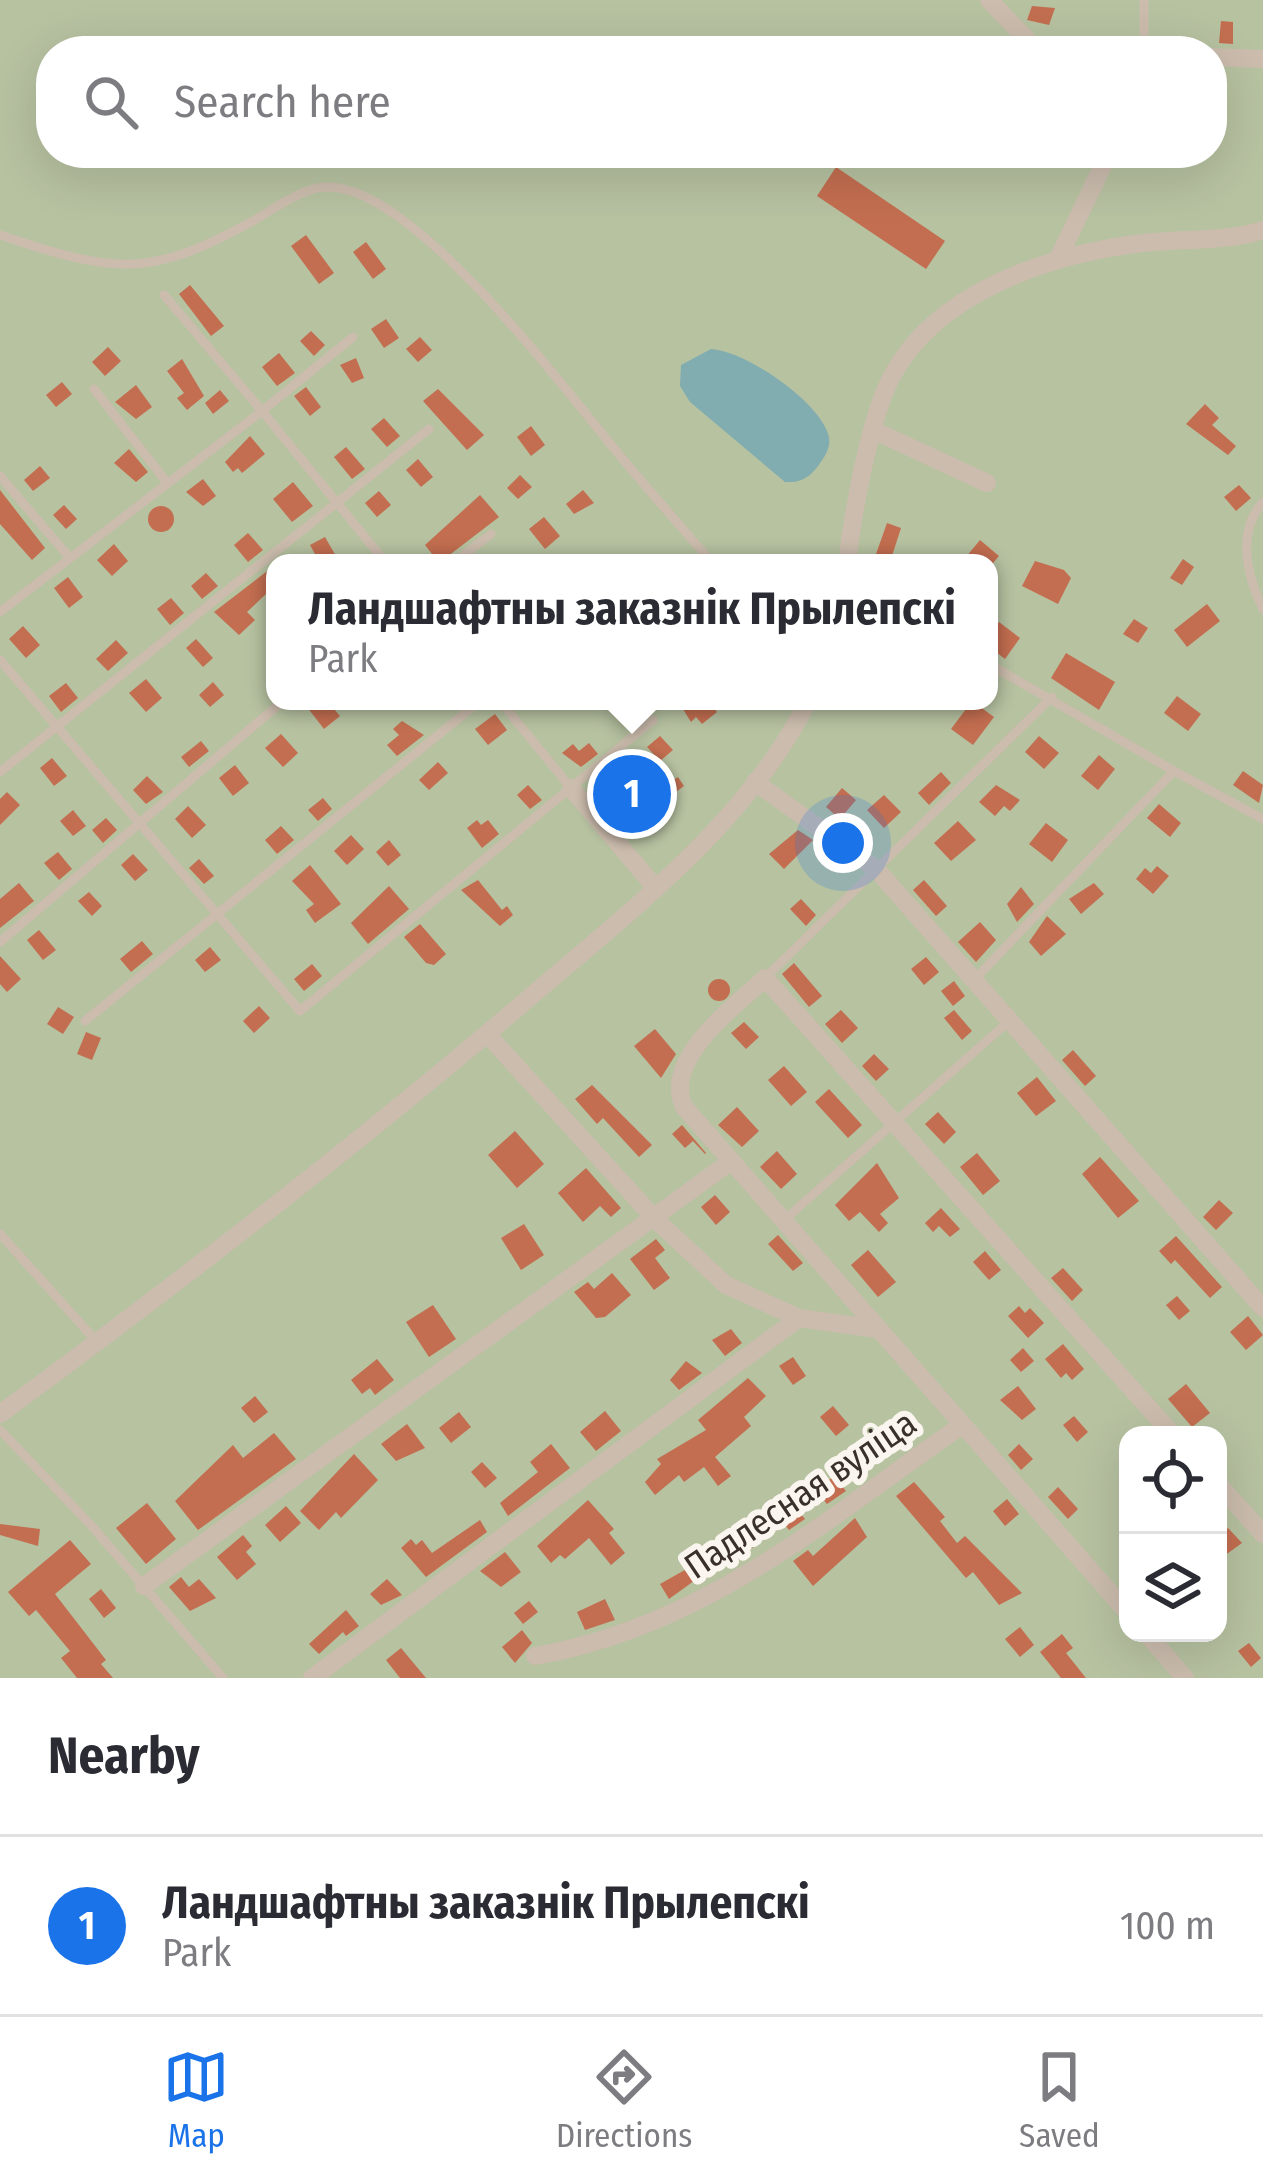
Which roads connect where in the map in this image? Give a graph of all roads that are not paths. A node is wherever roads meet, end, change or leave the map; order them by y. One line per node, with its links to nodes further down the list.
1 (989, 0): 3 (street)
2 (1144, 0): 4 (lane)
3 (1024, 36)
4 (1144, 36)
5 (1227, 58): 6 (street)
6 (1263, 59)
7 (1102, 168): 10 (street)
8 (1263, 230): 10 (street)
9 (0, 235): 26 (lane)
10 (1058, 259): 16 (street)
11 (164, 295): 14 (lane)
12 (353, 337): 14 (lane)
13 (94, 389): 18 (lane)
14 (262, 411): 18 (lane); 21 (lane)
15 (430, 429): 21 (lane)
16 (875, 431): 19 (street); 27 (street)
17 (0, 476): 28 (lane)
18 (165, 480): 28 (lane)
19 (987, 483)
20 (1263, 502): 30 (lane)
21 (336, 503): 23 (lane); 24 (lane)
22 (491, 534): 25 (lane)
23 (272, 554)
24 (378, 554)
25 (465, 554)
26 (705, 554)
27 (848, 554)
28 (68, 557): 31 (lane)
29 (266, 559): 40 (lane)
30 (1263, 609)
31 (0, 612)
32 (0, 660): 40 (lane)
33 (998, 669): 34 (lane)
34 (1052, 697): 41 (lane); 47 (lane)
35 (272, 710): 46 (lane)
36 (469, 710): 49 (lane)
37 (507, 710): 44 (lane)
38 (802, 710): 43 (street)
39 (653, 720): 44 (lane)
40 (56, 726): 42 (lane); 46 (lane)
41 (1174, 771): 45 (lane); 52 (lane)
42 (0, 772)
43 (755, 782): 47 (street); 48 (street)
44 (571, 788): 48 (street); 49 (lane)
45 (1263, 819)
46 (138, 821): 49 (lane); 50 (lane)
47 (876, 869): 51 (lane); 52 (street)
48 (655, 887): 55 (street)
49 (219, 916): 53 (lane)
50 (0, 942)
51 (765, 978): 56 (street); 57 (street)
52 (973, 981): 54 (street)
53 (85, 1021)
54 (1008, 1022): 56 (lane); 61 (street)
55 (487, 1034): 58 (street); 64 (street)
56 (893, 1126): 59 (lane); 67 (street)
57 (730, 1162): 58 (street); 59 (street)
58 (655, 1219): 62 (street); 71 (street)
59 (783, 1221): 63 (street)
60 (0, 1234): 64 (lane)
61 (1263, 1308)
62 (800, 1318): 63 (street); 76 (street)
63 (878, 1329): 66 (street)
64 (98, 1342): 65 (street)
65 (0, 1414)
66 (962, 1425): 72 (street); 74 (street, Падлесная вуліца)
67 (1165, 1426)
68 (0, 1430): 71 (lane)
69 (1227, 1494): 70 (street)
70 (1263, 1534)
71 (144, 1586): 75 (lane)
72 (1119, 1603)
73 (1154, 1642): 77 (street)
74 (535, 1656)
75 (223, 1678)
76 (312, 1678)
77 (1185, 1678)

